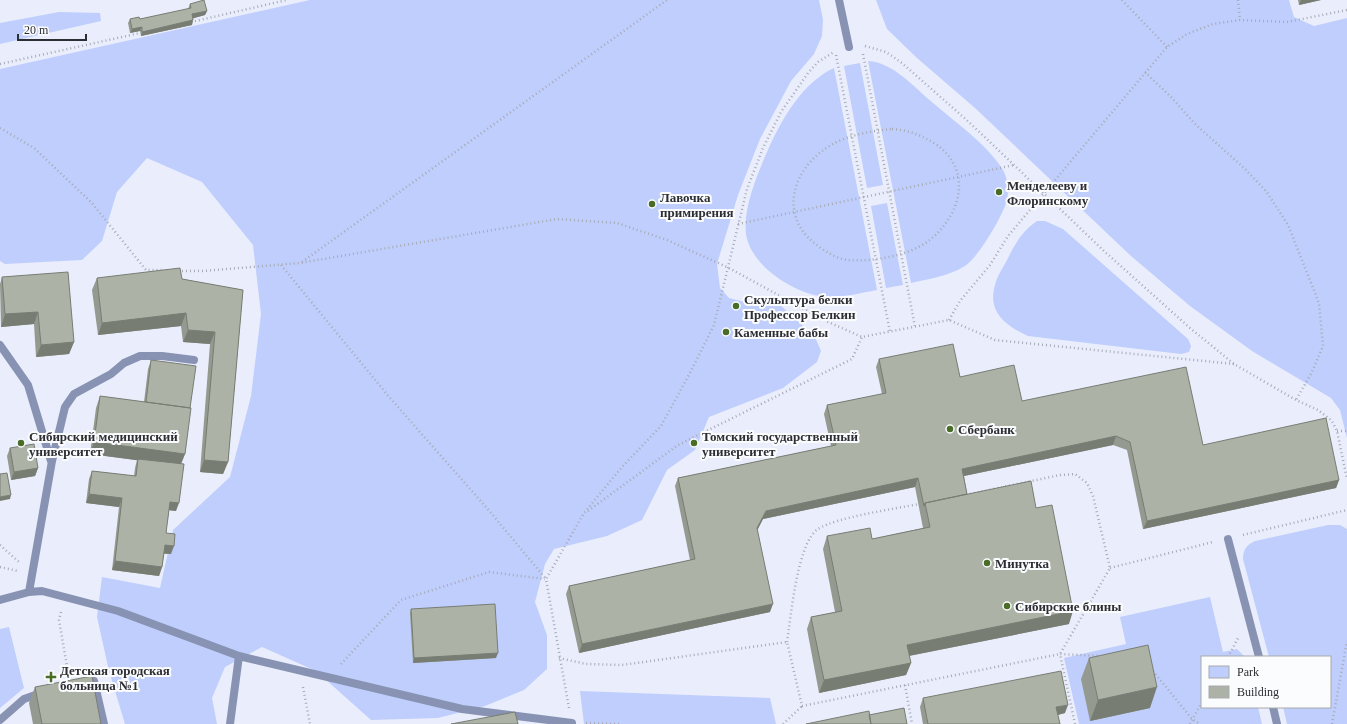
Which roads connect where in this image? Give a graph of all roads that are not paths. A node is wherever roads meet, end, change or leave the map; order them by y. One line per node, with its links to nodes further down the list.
1 (839, 0): 2 (lane)
2 (849, 47)
3 (0, 345): 5 (lane)
4 (194, 360): 5 (lane)
5 (52, 461): 7 (lane)
6 (1228, 539): 10 (lane)
7 (29, 592): 8 (lane); 9 (lane)
8 (0, 600)
9 (240, 656): 15 (lane); 17 (lane)
10 (1259, 656)
11 (70, 686): 16 (lane)
12 (50, 691): 14 (lane)
13 (1272, 708): 18 (lane)
14 (0, 720)
15 (572, 723)
16 (104, 724)
17 (230, 724)
18 (1277, 724)

